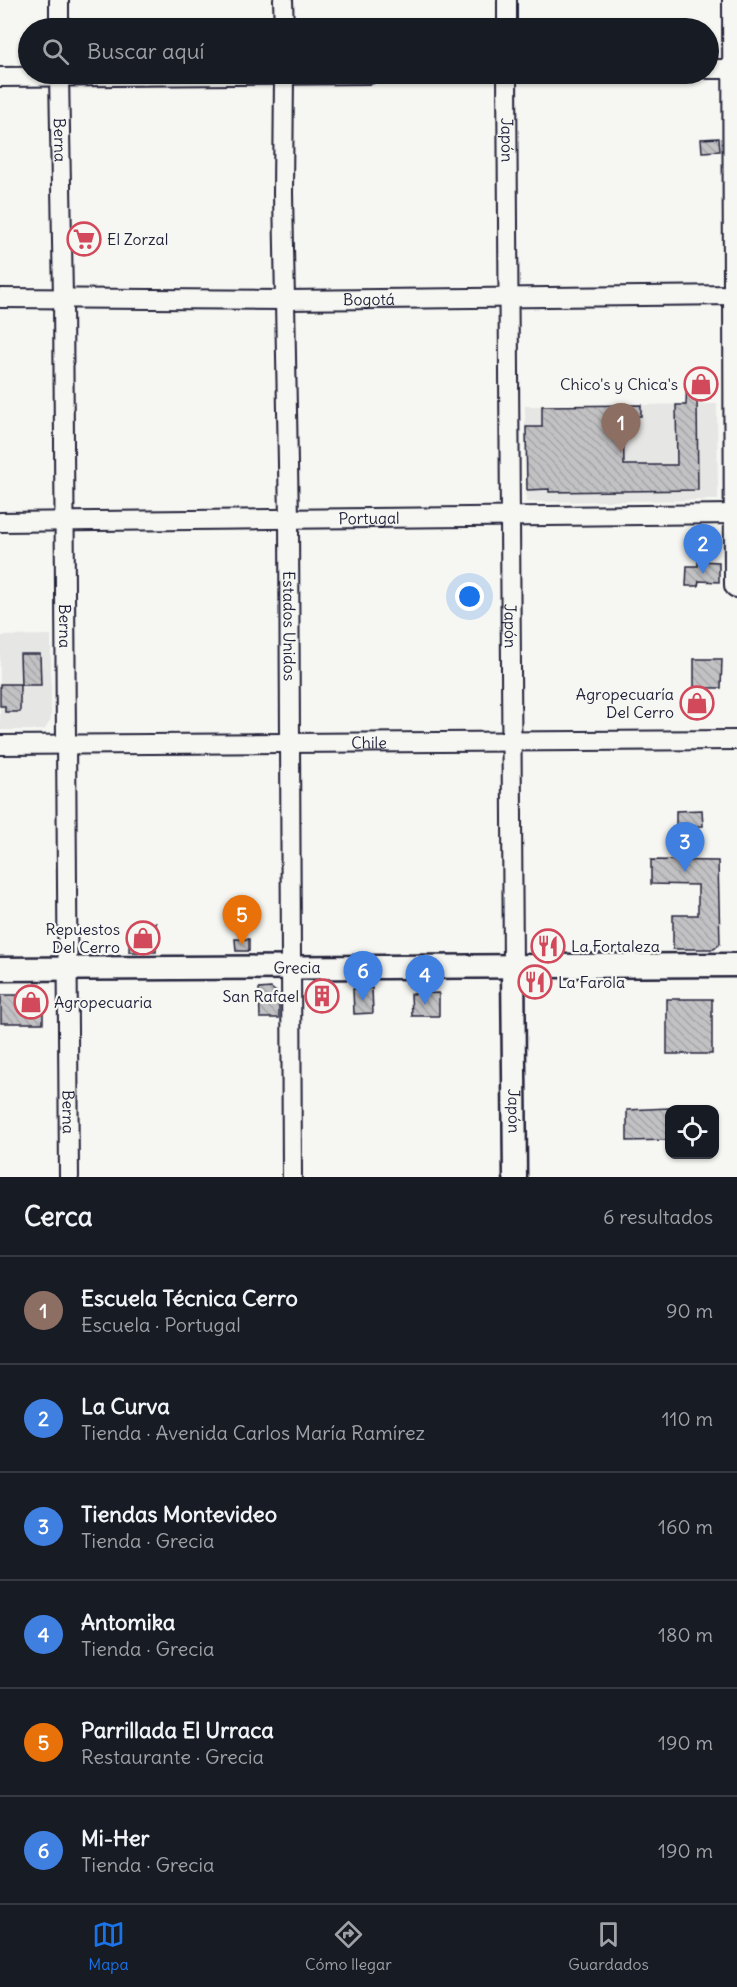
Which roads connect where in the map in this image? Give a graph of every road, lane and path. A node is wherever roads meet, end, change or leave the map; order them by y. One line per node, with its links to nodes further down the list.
1 (59, 0): 5 (street)
2 (284, 0): 6 (street)
3 (507, 0): 7 (street)
4 (735, 0): 9 (main road)
5 (59, 18)
6 (284, 18)
7 (507, 18)
8 (719, 69): 9 (street)
9 (736, 69): 15 (main road)
10 (18, 76): 11 (street)
11 (0, 77)
12 (59, 84): 16 (street, Berna)
13 (284, 84): 19 (street, Estados Unidos)
14 (507, 84): 17 (street, Japón)
15 (736, 295): 17 (street, Bogotá); 20 (main road)
16 (63, 297): 18 (street, Bogotá); 19 (street, Bogotá); 24 (street, Berna)
17 (507, 297): 19 (street, Bogotá); 21 (street, Japón)
18 (0, 298)
19 (286, 300): 22 (street, Estados Unidos)
20 (737, 514): 21 (street, Portugal); 25 (main road)
21 (510, 517): 22 (street, Portugal); 27 (street, Japón)
22 (289, 519): 24 (street, Portugal); 28 (street, Estados Unidos)
23 (0, 522): 24 (street, Portugal)
24 (64, 522): 29 (street, Berna)
25 (737, 585)
26 (737, 740): 27 (street, Chile)
27 (511, 741): 28 (street, Chile); 31 (street, Japón)
28 (291, 743): 29 (street, Chile); 33 (street, Estados Unidos)
29 (65, 744): 30 (street, Chile); 34 (street, Berna)
30 (0, 745)
31 (513, 965): 32 (street, Grecia); 33 (street, Grecia); 38 (street, Japón)
32 (737, 965)
33 (291, 967): 34 (street, Grecia); 37 (street, Estados Unidos)
34 (68, 968): 35 (street, Grecia); 36 (street, Berna)
35 (0, 969)
36 (69, 1177)
37 (292, 1177)
38 (515, 1177)

